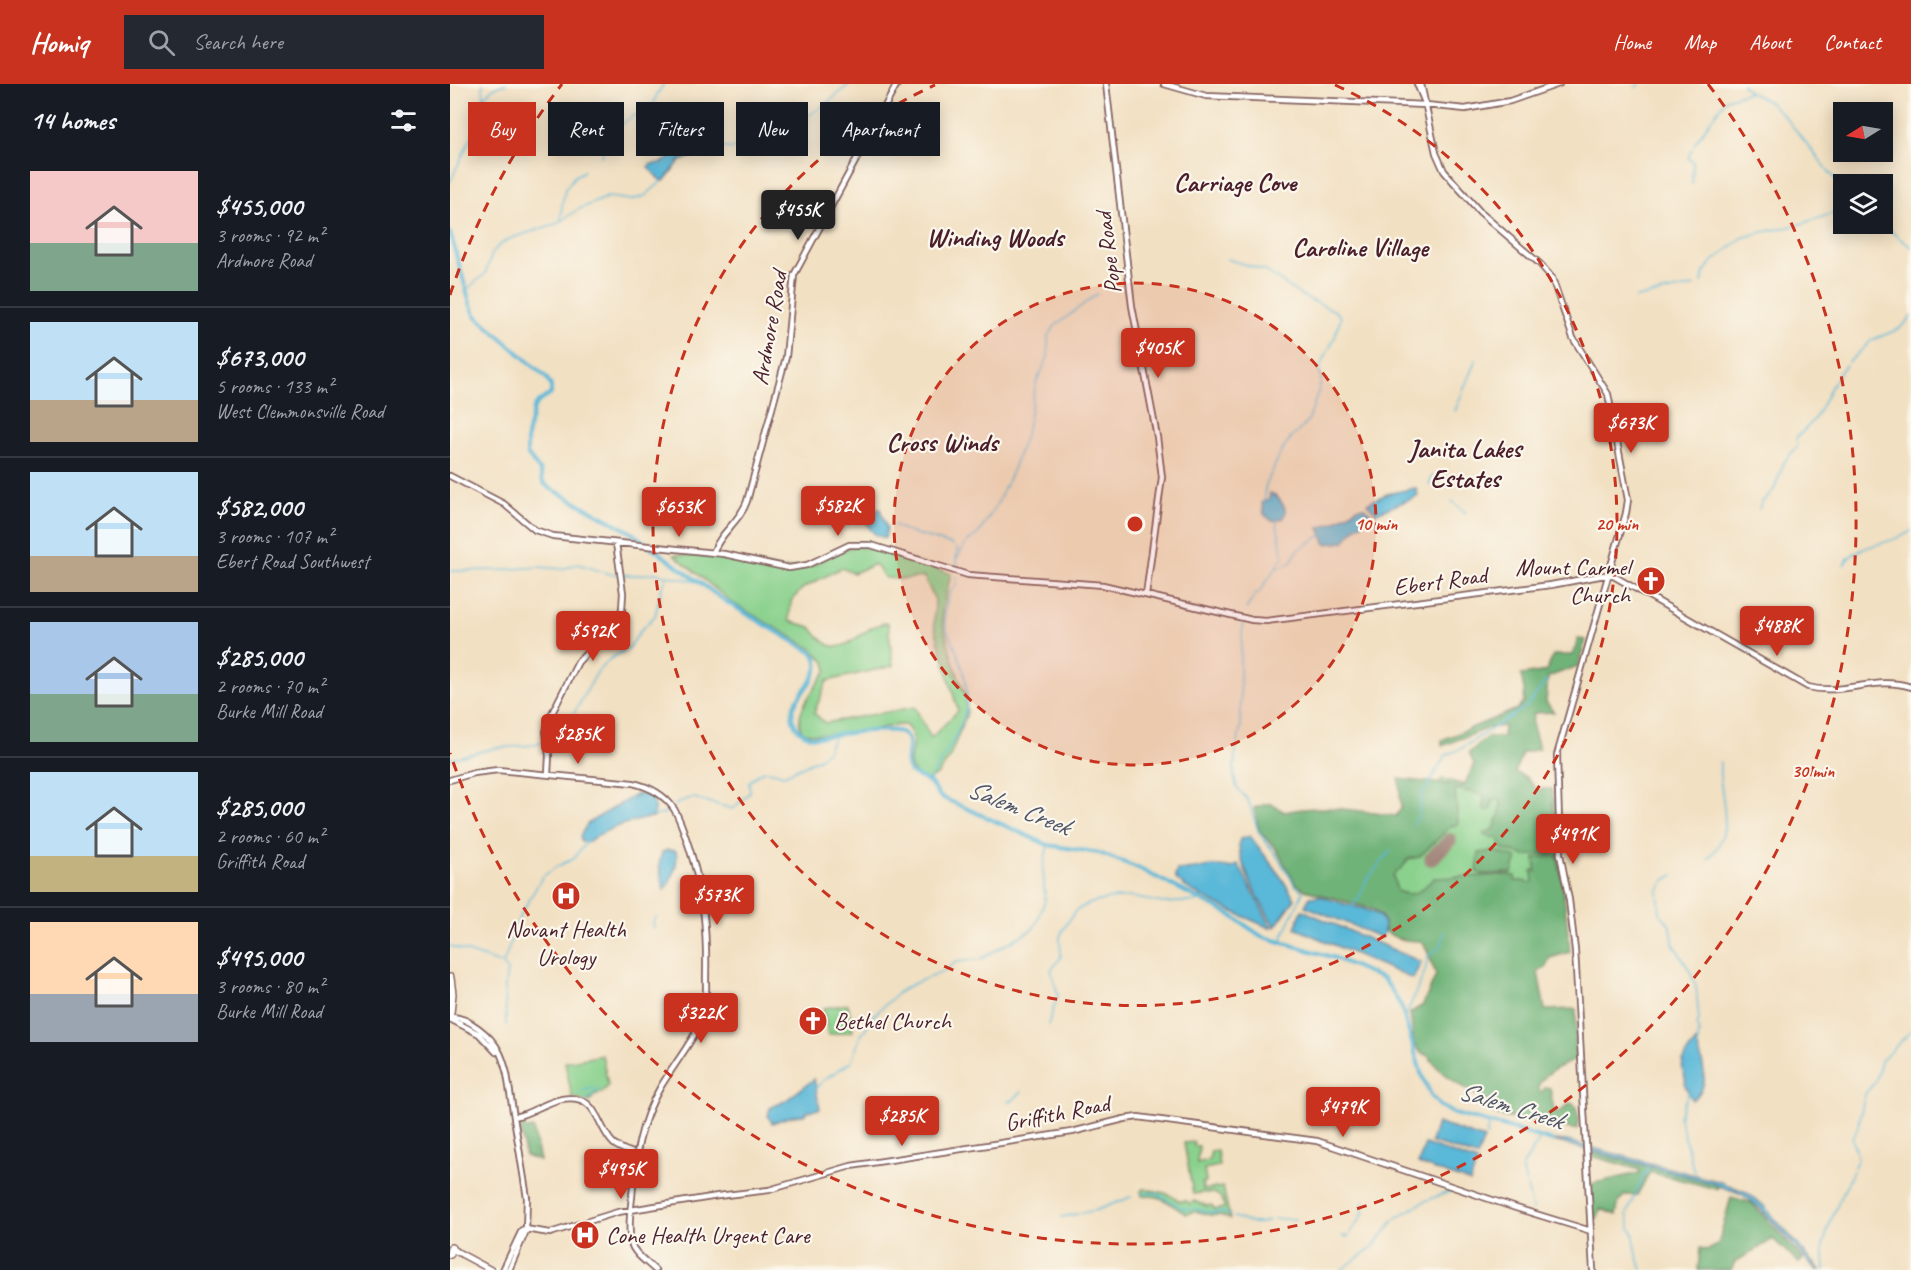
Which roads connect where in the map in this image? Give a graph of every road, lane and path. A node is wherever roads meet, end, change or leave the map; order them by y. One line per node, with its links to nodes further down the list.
1 (897, 84): 9 (street, Ardmore Road)
2 (1106, 84): 11 (street, Pope Road)
3 (1164, 84): 6 (street)
4 (1419, 84): 6 (street)
5 (1559, 84): 6 (street)
6 (1426, 105): 10 (street)
7 (450, 476): 8 (street)
8 (616, 543): 9 (street, Ebert Road); 13 (street)
9 (713, 553): 11 (street, Ebert Road)
10 (1608, 574): 11 (street, Ebert Road); 12 (street); 21 (street)
11 (1146, 595)
12 (1911, 687)
13 (548, 774): 14 (street); 18 (street)
14 (450, 780)
15 (450, 978): 16 (highway)
16 (450, 1016): 17 (street)
17 (514, 1116): 18 (street); 20 (street)
18 (635, 1154): 19 (street)
19 (630, 1210): 20 (street, Griffith Road); 21 (street, Griffith Road); 22 (street)
20 (525, 1229): 26 (street); 27 (street)
21 (1591, 1231): 29 (street)
22 (631, 1238): 24 (street); 24 (street)
23 (450, 1250): 25 (main road)
24 (639, 1255): 28 (street)
25 (491, 1270)
26 (503, 1270)
27 (509, 1270)
28 (655, 1270)
29 (1593, 1270)

